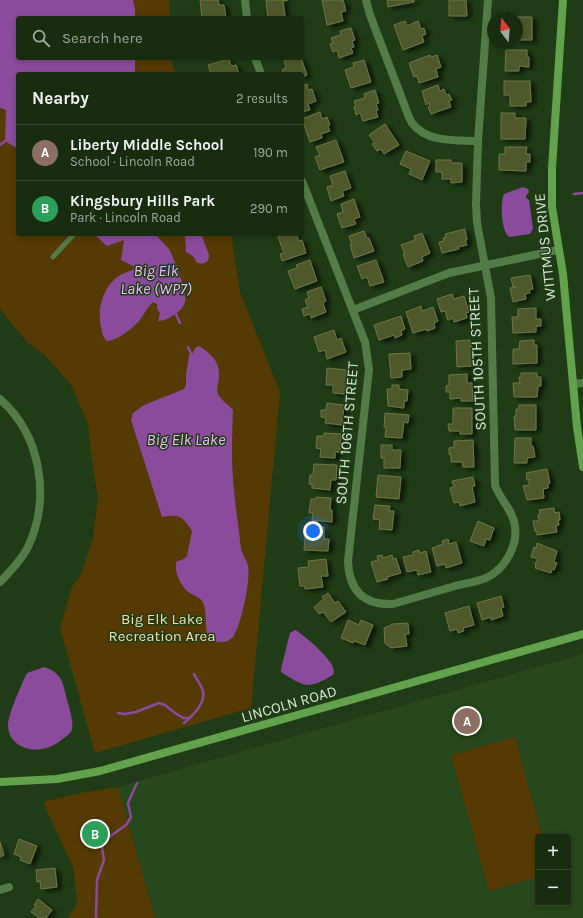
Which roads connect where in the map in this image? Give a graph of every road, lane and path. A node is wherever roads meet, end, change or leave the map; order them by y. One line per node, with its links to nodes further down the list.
1 (245, 0): 5 (street)
2 (366, 0): 8 (street)
3 (488, 0): 8 (street, SOUTH 105TH STREET)
4 (563, 0): 11 (street, WITTMUS DRIVE)
5 (247, 16)
6 (256, 60): 7 (street)
7 (260, 72)
8 (478, 141): 13 (street, SOUTH 105TH STREET)
9 (304, 186): 14 (street, SOUTH 106TH STREET)
10 (72, 236): 12 (lane)
11 (558, 250): 13 (street); 16 (street, WITTMUS DRIVE)
12 (54, 257)
13 (484, 266): 14 (street); 20 (street, SOUTH 105TH STREET)
14 (353, 310): 20 (street, SOUTH 106TH STREET)
15 (583, 383): 16 (street)
16 (574, 384): 18 (street, WITTMUS DRIVE)
17 (0, 399): 19 (street)
18 (583, 467)
19 (0, 582)
20 (364, 598)
21 (583, 634): 22 (street, LINCOLN ROAD)
22 (0, 782)
23 (9, 887): 24 (street)
24 (0, 890)

